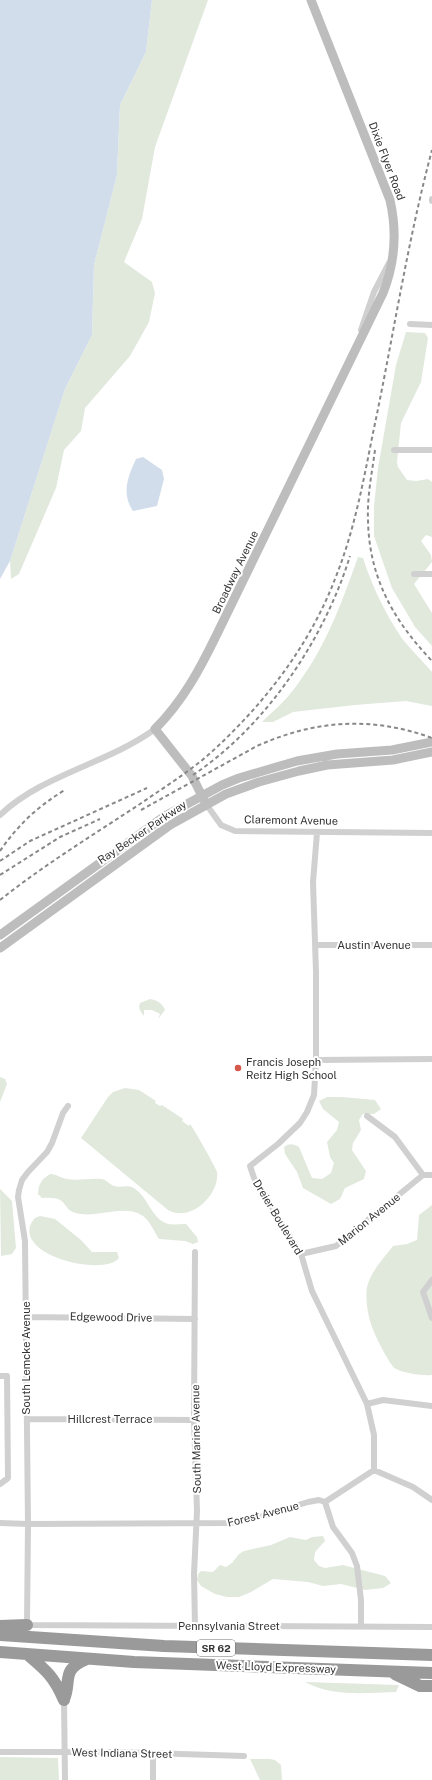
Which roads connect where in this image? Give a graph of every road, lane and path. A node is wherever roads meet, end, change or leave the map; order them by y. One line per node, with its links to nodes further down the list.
1 (311, 0): 2 (main road, Dixie Flyer Road)
2 (393, 254): 9 (main road, Broadway Avenue)
3 (410, 324): 4 (street)
4 (432, 326)
5 (394, 450): 6 (street)
6 (432, 450)
7 (414, 574): 8 (street)
8 (432, 574)
9 (155, 729): 12 (main road, Claremont Avenue); 14 (street, Broadway Avenue)
10 (432, 742): 12 (main road, Ray Becker Parkway)
11 (432, 752): 13 (main road, Ray Becker Parkway)
12 (202, 795): 13 (main road, Claremont Avenue); 17 (main road, Ray Becker Parkway)
13 (206, 804): 15 (street, Claremont Avenue); 20 (main road, Ray Becker Parkway)
14 (0, 815)
15 (317, 833): 16 (street, Claremont Avenue); 18 (street, Dreier Boulevard)
16 (432, 833)
17 (0, 935)
18 (315, 945): 19 (street, Austin Avenue); 22 (street, Dreier Boulevard)
19 (432, 945)
20 (0, 948)
21 (432, 1059): 22 (street)
22 (316, 1060): 28 (street, Dreier Boulevard)
23 (68, 1106): 30 (street, South Lemcke Avenue)
24 (367, 1116): 25 (street)
25 (423, 1174): 26 (street); 28 (street, Marion Avenue)
26 (432, 1174)
27 (195, 1252): 32 (street, South Marine Avenue)
28 (301, 1254): 34 (street, Dreier Boulevard)
29 (432, 1280): 31 (street)
30 (26, 1317): 32 (street, Edgewood Drive); 36 (street, South Lemcke Avenue)
31 (432, 1318)
32 (195, 1319): 37 (street, South Marine Avenue)
33 (0, 1376): 39 (street)
34 (367, 1404): 35 (street); 38 (street, Dreier Boulevard)
35 (432, 1406)
36 (26, 1419): 37 (street, Hillcrest Terrace); 43 (street, South Lemcke Avenue)
37 (194, 1420): 44 (street, South Marine Avenue)
38 (374, 1470): 40 (street); 41 (street)
39 (0, 1484)
40 (432, 1500)
41 (325, 1502): 44 (street, Forest Avenue); 48 (street)
42 (0, 1523): 43 (street, Forest Avenue)
43 (28, 1524): 44 (street, Forest Avenue); 45 (street, South Lemcke Avenue)
44 (196, 1524): 47 (street, South Marine Avenue)
45 (27, 1625): 46 (highway); 47 (street, Pennsylvania Street)
46 (0, 1626)
47 (195, 1626): 48 (street, Pennsylvania Street)
48 (362, 1626): 49 (street, Pennsylvania Street)
49 (432, 1627)
50 (0, 1634): 53 (highway, West Lloyd Expressway / SR 62)
51 (0, 1652): 52 (highway, West Lloyd Expressway / SR 62)
52 (28, 1655): 54 (highway, West Lloyd Expressway / SR 62); 58 (highway)
53 (432, 1655)
54 (87, 1659): 55 (highway, West Lloyd Expressway / SR 62); 58 (highway)
55 (392, 1672): 56 (highway, West Lloyd Expressway / SR 62); 57 (highway)
56 (432, 1673)
57 (432, 1686)
58 (64, 1700): 60 (street)
59 (0, 1752): 60 (street, West Indiana Street)
60 (65, 1752): 61 (street, West Indiana Street); 63 (street)
61 (153, 1754): 62 (street, West Indiana Street); 64 (street)
62 (244, 1756)
63 (65, 1780)
64 (153, 1780)

